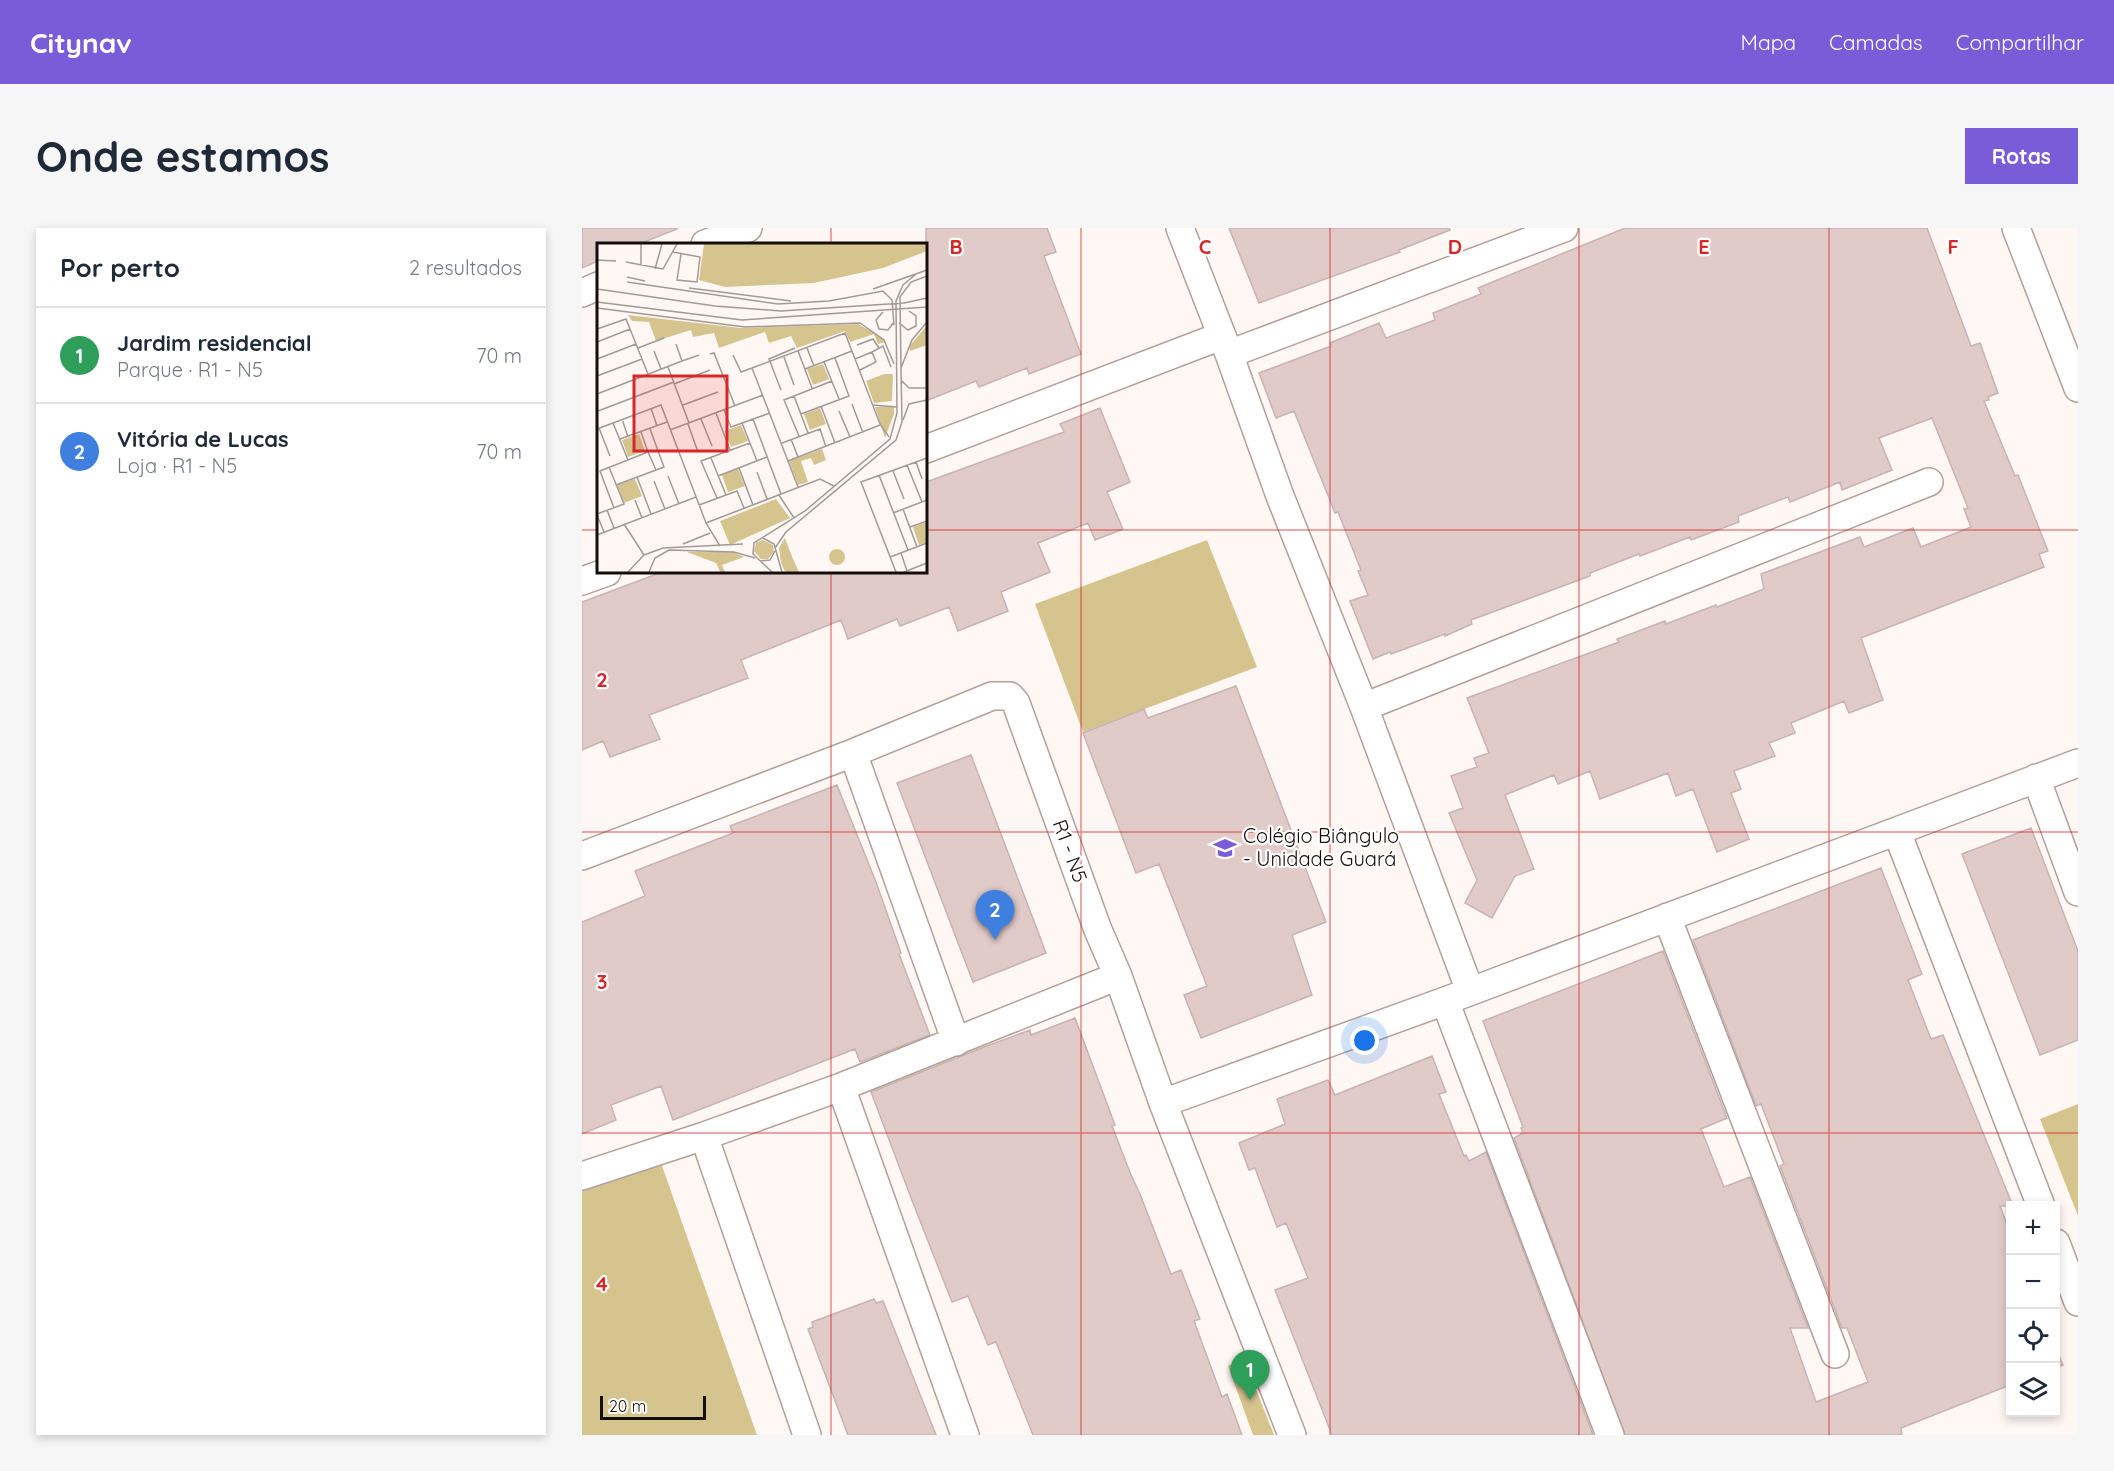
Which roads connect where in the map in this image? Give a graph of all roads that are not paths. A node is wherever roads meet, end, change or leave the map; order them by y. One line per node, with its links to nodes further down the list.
1 (748, 228): 5 (street)
2 (1180, 228): 8 (street)
3 (1564, 228): 8 (street)
4 (2016, 228): 9 (street)
5 (708, 243)
6 (597, 286): 7 (street)
7 (582, 292)
8 (1225, 345): 10 (street); 14 (street)
9 (2078, 388)
10 (927, 449)
11 (1929, 482): 14 (street)
12 (603, 573): 13 (street)
13 (582, 581)
14 (1364, 707): 23 (street)
15 (853, 753): 19 (street, R1 - N5); 22 (street, R1 - N5); 25 (street)
16 (2078, 762): 17 (street)
17 (2036, 778): 18 (street); 20 (street)
18 (1897, 832): 21 (street); 30 (street)
19 (582, 856)
20 (2078, 892)
21 (1667, 917): 23 (street); 33 (street)
22 (1118, 976): 25 (street); 27 (street, R1 - N5)
23 (1470, 991): 24 (street)
24 (1445, 1001): 27 (street); 37 (street)
25 (956, 1042): 26 (street)
26 (841, 1087): 28 (street); 35 (street)
27 (1163, 1103): 36 (street, R1 - N5)
28 (704, 1136): 29 (street); 34 (street)
29 (582, 1176)
30 (2039, 1201)
31 (2059, 1255): 32 (street)
32 (2078, 1302)
33 (1835, 1354)
34 (807, 1435)
35 (965, 1435)
36 (1292, 1435)
37 (1610, 1435)

